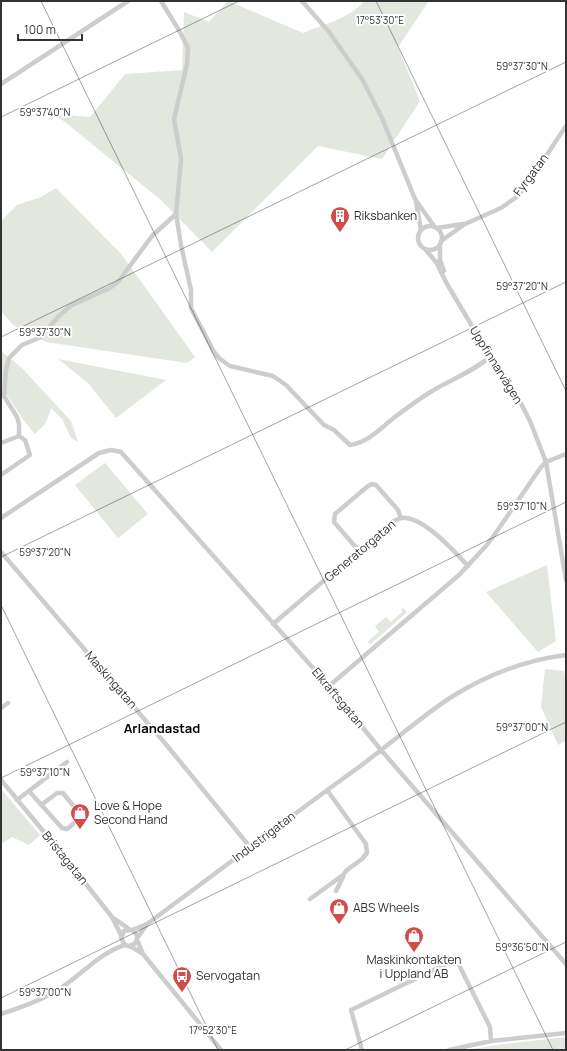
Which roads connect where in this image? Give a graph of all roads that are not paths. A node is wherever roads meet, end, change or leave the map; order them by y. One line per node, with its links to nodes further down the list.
1 (128, 1): 4 (street)
2 (160, 1): 7 (street)
3 (302, 1): 6 (street)
4 (1, 84)
5 (566, 126): 8 (street, Fyrgatan)
6 (415, 199): 9 (street); 10 (street)
7 (176, 214): 14 (street); 15 (street)
8 (465, 224): 9 (street, Fyrgatan); 11 (street, Fyrgatan)
9 (435, 227): 10 (street); 11 (street)
10 (421, 230): 12 (street)
11 (441, 242): 12 (street); 13 (street, Uppfinnarvägen)
12 (425, 249): 13 (street, Uppfinnarvägen)
13 (452, 292): 14 (street, Uppfinnarvägen)
14 (492, 355): 18 (street, Uppfinnarvägen)
15 (19, 436): 16 (street); 19 (street)
16 (1, 443)
17 (566, 454): 18 (street)
18 (546, 462): 24 (street); 25 (street, Uppfinnarvägen)
19 (1, 475)
20 (1, 518): 26 (street, Elkraftsgatan)
21 (401, 518): 22 (street, Generatorgatan); 22 (street); 24 (street, Generatorgatan)
22 (359, 551): 26 (street, Generatorgatan)
23 (1, 552): 38 (street, Maskingatan)
24 (468, 566): 28 (street)
25 (566, 580)
26 (273, 624): 28 (street, Elkraftsgatan)
27 (566, 655): 31 (street, Industrigatan)
28 (328, 686): 31 (street, Elkraftsgatan)
29 (8, 703): 30 (street)
30 (1, 708)
31 (381, 750): 34 (street, Industrigatan); 50 (street, Elkraftsgatan)
32 (67, 762): 35 (street)
33 (1, 780): 36 (street, Bristagatan)
34 (327, 790): 38 (street, Industrigatan); 39 (street)
35 (29, 791): 36 (street); 37 (street)
36 (17, 800): 42 (street, Bristagatan)
37 (41, 805): 37 (street)
38 (250, 847): 43 (street, Industrigatan)
39 (343, 875): 40 (street); 41 (street)
40 (336, 891)
41 (310, 899)
42 (112, 917): 44 (street, Bristagatan); 45 (street, Bristagatan)
43 (147, 924): 44 (street, Industrigatan); 46 (street, Industrigatan)
44 (130, 929): 45 (street); 46 (street, Bristagatan)
45 (121, 936): 47 (street, Bristagatan); 48 (street)
46 (137, 939): 47 (street); 49 (street, Bristagatan)
47 (126, 945): 48 (street); 49 (street, Bristagatan)
48 (111, 950): 51 (street)
49 (143, 954): 54 (street, Bristagatan)
50 (566, 964)
51 (1, 1014)
52 (566, 1032): 53 (street)
53 (491, 1041): 55 (street); 56 (street)
54 (221, 1050)
55 (362, 1050)
56 (449, 1050)

